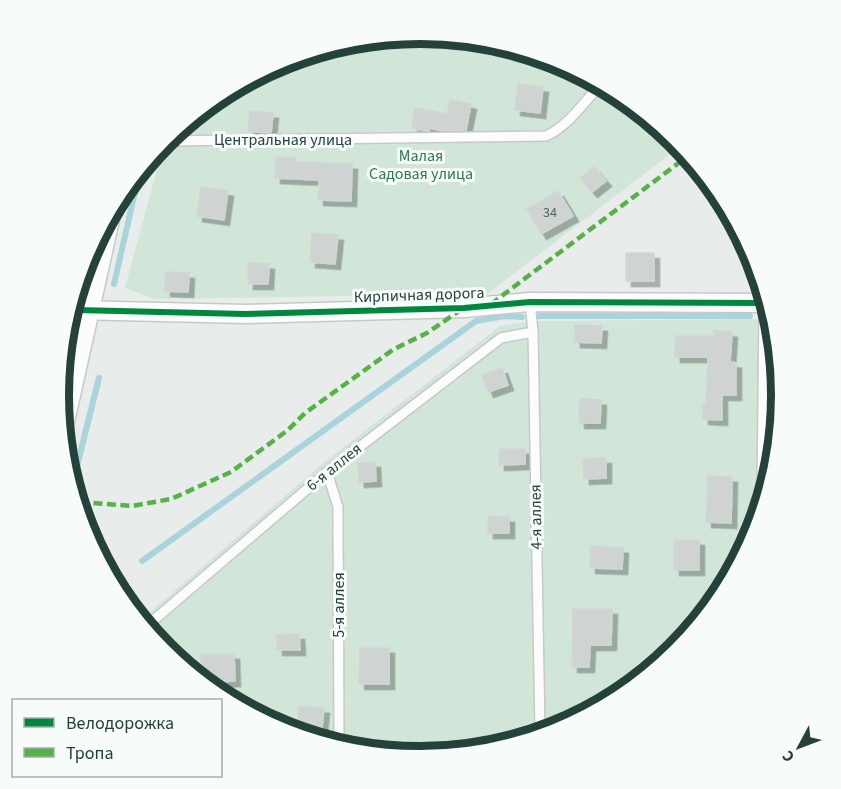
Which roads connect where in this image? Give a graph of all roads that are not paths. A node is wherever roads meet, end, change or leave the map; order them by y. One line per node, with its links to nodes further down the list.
1 (595, 90): 2 (lane, Центральная улица)
2 (178, 141)
3 (101, 249): 6 (street)
4 (530, 302): 5 (street, Кирпичная дорога); 6 (street, Кирпичная дорога); 8 (lane, 4-я аллея)
5 (760, 303)
6 (83, 310): 9 (street)
7 (764, 321): 11 (lane)
8 (533, 332): 10 (lane, 6-я аллея); 13 (lane, 4-я аллея)
9 (69, 392)
10 (327, 472): 12 (lane, 6-я аллея); 14 (lane, 5-я аллея)
11 (762, 475)
12 (153, 621)
13 (540, 725)
14 (339, 736)

